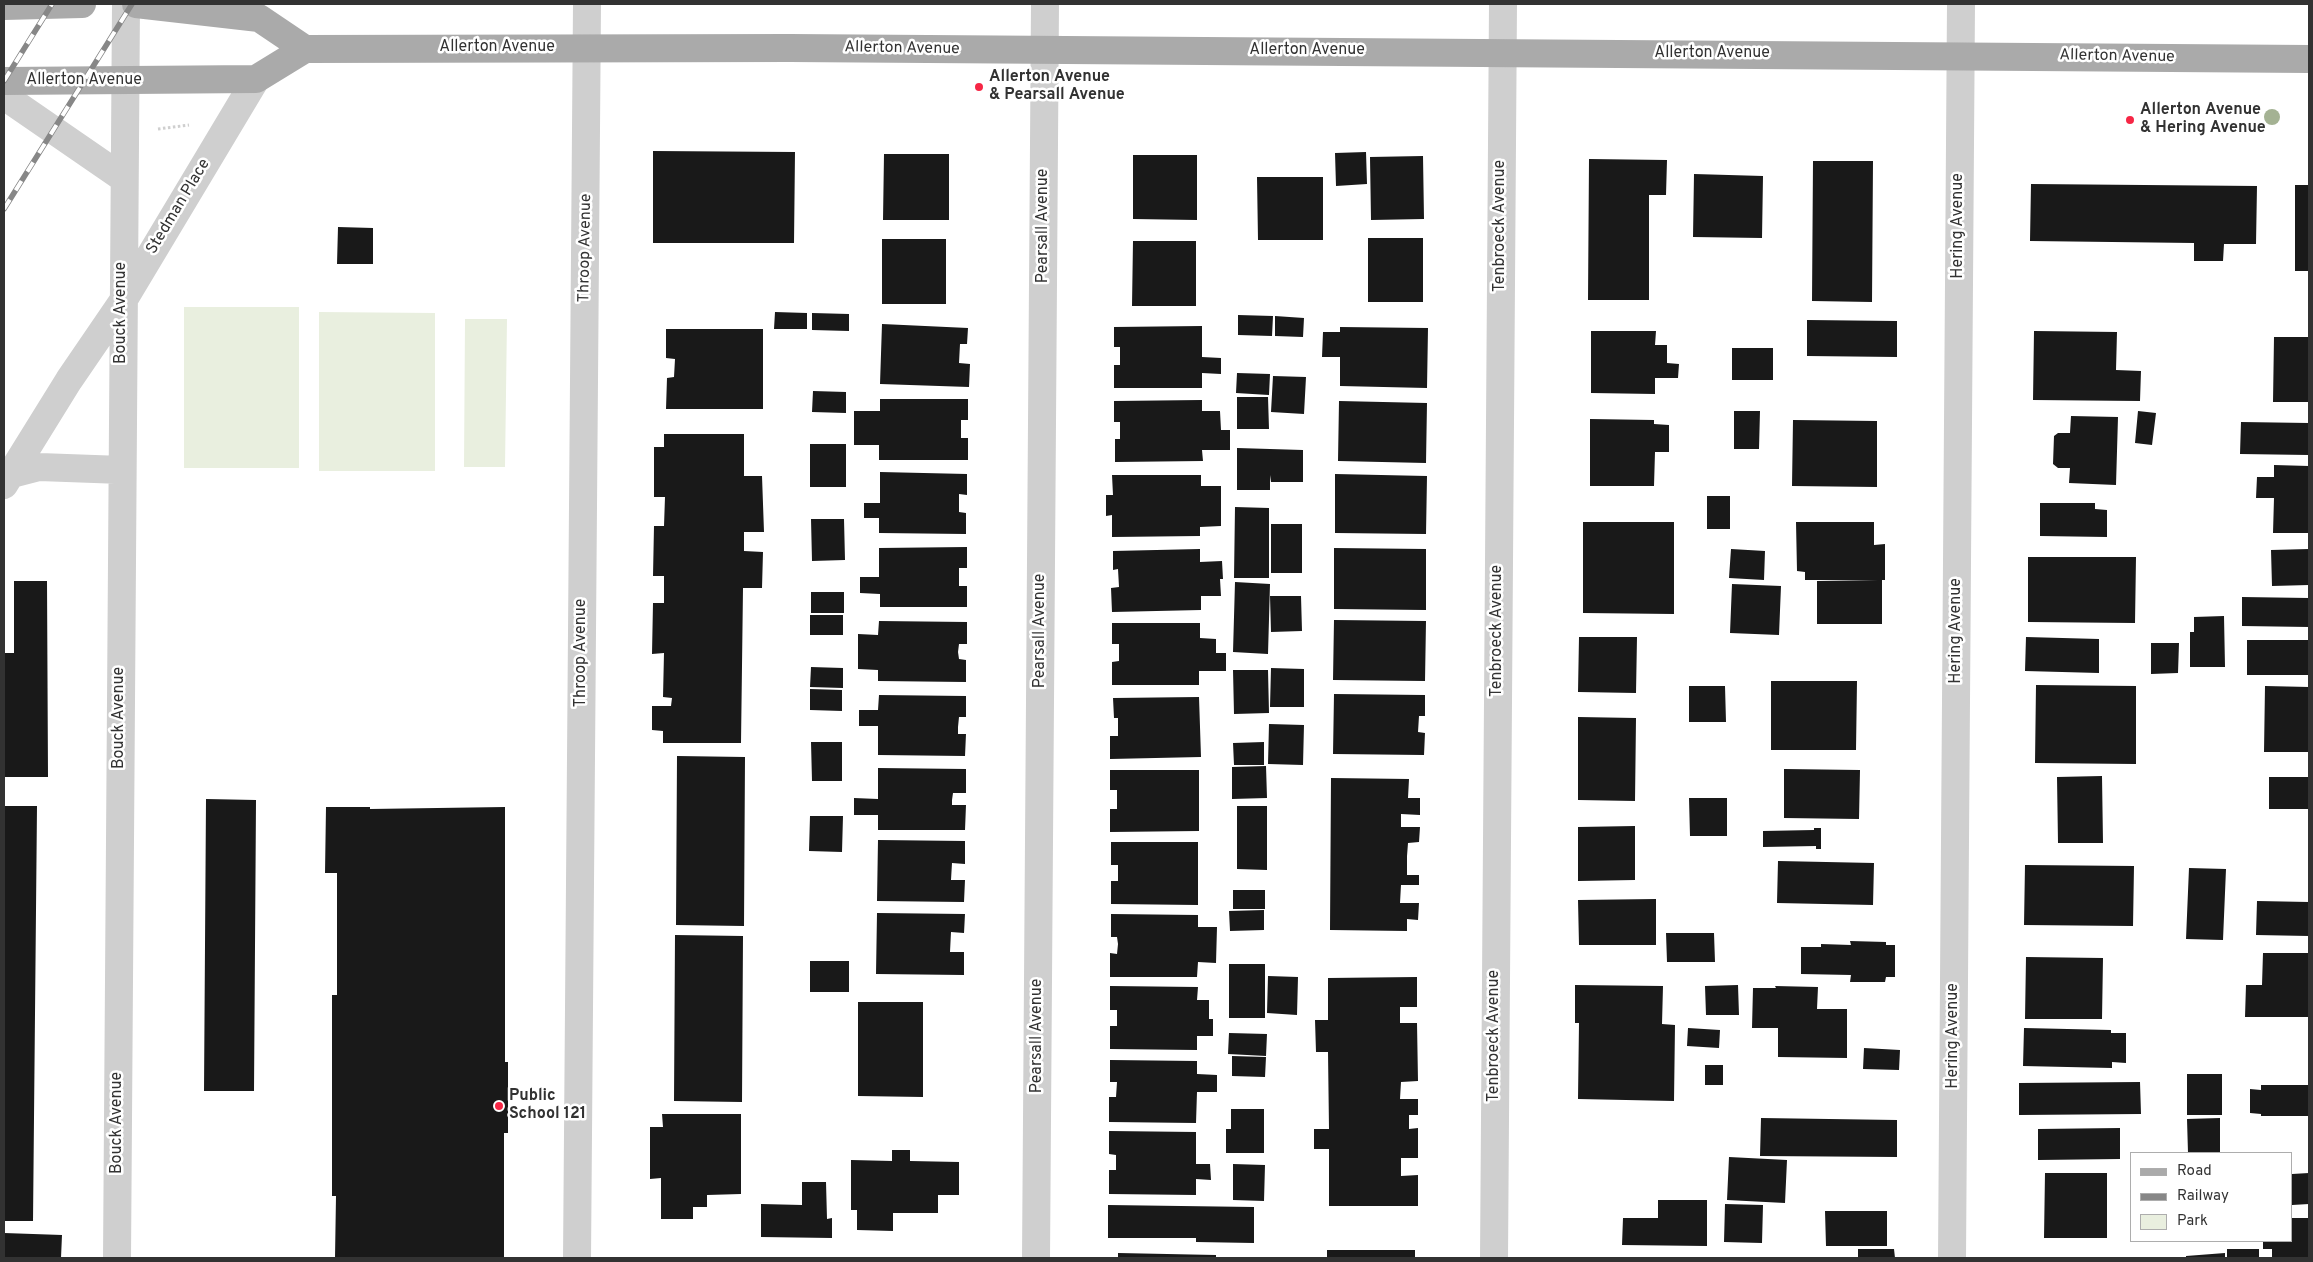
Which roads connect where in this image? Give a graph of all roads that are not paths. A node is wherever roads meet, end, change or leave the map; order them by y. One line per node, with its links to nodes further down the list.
1 (82, 4): 8 (main road)
2 (126, 4): 17 (street, Bouck Avenue)
3 (136, 4): 10 (main road)
4 (587, 4): 9 (street)
5 (1045, 4): 11 (street, Pearsall Avenue)
6 (1503, 4): 12 (street, Tenbroeck Avenue)
7 (1961, 4): 13 (street, Hering Avenue)
8 (4, 6)
9 (587, 48): 10 (main road, Allerton Avenue); 11 (main road, Allerton Avenue); 24 (street, Throop Avenue)
10 (305, 49): 15 (main road)
11 (1045, 50): 12 (main road, Allerton Avenue); 25 (street, Pearsall Avenue)
12 (1502, 53): 13 (main road, Allerton Avenue); 26 (street, Tenbroeck Avenue)
13 (1961, 56): 14 (main road, Allerton Avenue); 27 (street, Hering Avenue)
14 (2309, 59)
15 (256, 80): 17 (main road, Allerton Avenue); 20 (street, Stedman Place)
16 (4, 81): 17 (main road, Allerton Avenue)
17 (124, 81): 19 (street, Bouck Avenue)
18 (4, 96): 19 (street)
19 (123, 178): 20 (street, Bouck Avenue)
20 (122, 301): 21 (street, Bouck Avenue); 22 (street, Stedman Place)
21 (122, 470): 22 (street); 23 (street, Bouck Avenue)
22 (8, 480)
23 (117, 1258)
24 (577, 1258)
25 (1036, 1258)
26 (1494, 1258)
27 (1952, 1258)

